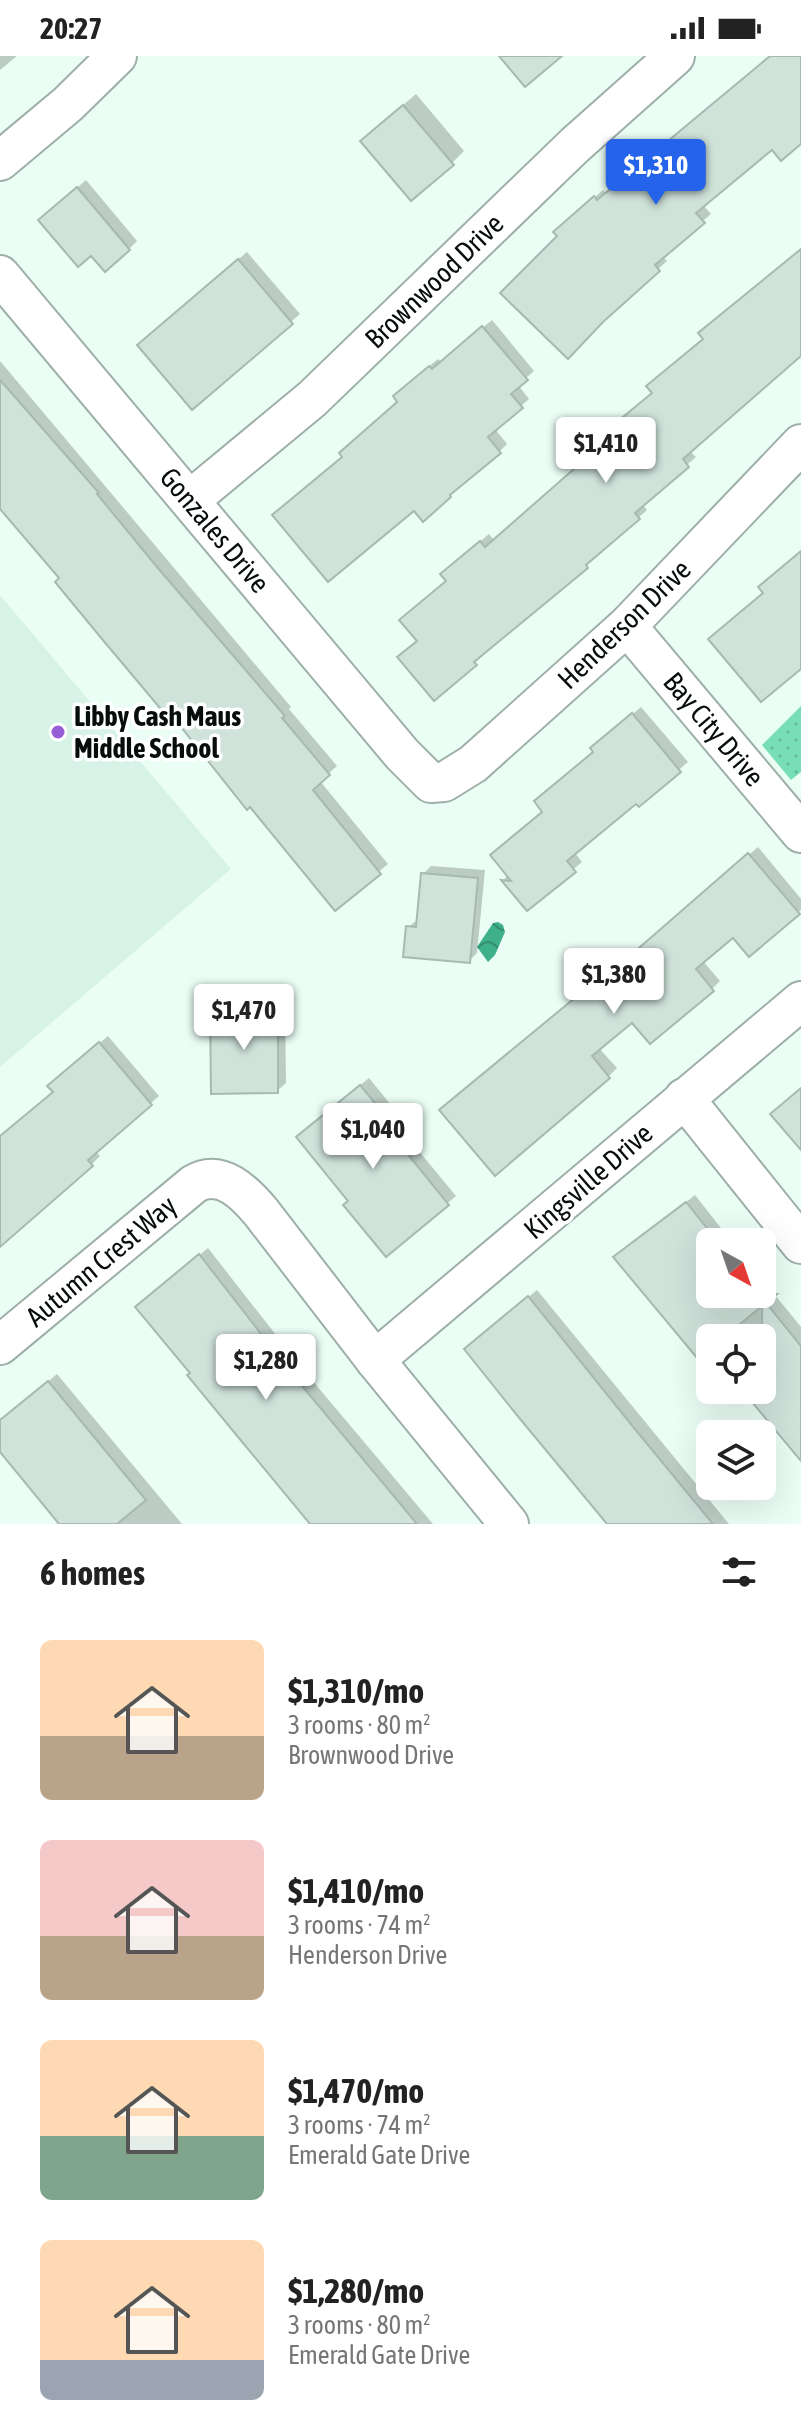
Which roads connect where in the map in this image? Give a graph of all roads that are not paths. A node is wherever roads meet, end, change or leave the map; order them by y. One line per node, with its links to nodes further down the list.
1 (117, 56): 3 (street)
2 (675, 56): 6 (street, Brownwood Drive)
3 (0, 161)
4 (0, 275): 6 (street, Gonzales Drive)
5 (801, 444): 7 (street, Henderson Drive)
6 (190, 500): 8 (street, Gonzales Drive)
7 (627, 626): 8 (street, Henderson Drive); 9 (street, Bay City Drive)
8 (431, 783)
9 (801, 833)
10 (801, 1001): 11 (street, Kingsville Drive)
11 (684, 1098): 12 (street); 14 (street, Kingsville Drive)
12 (801, 1244)
13 (0, 1345): 14 (street, Autumn Crest Way)
14 (375, 1360): 15 (street)
15 (509, 1524)

